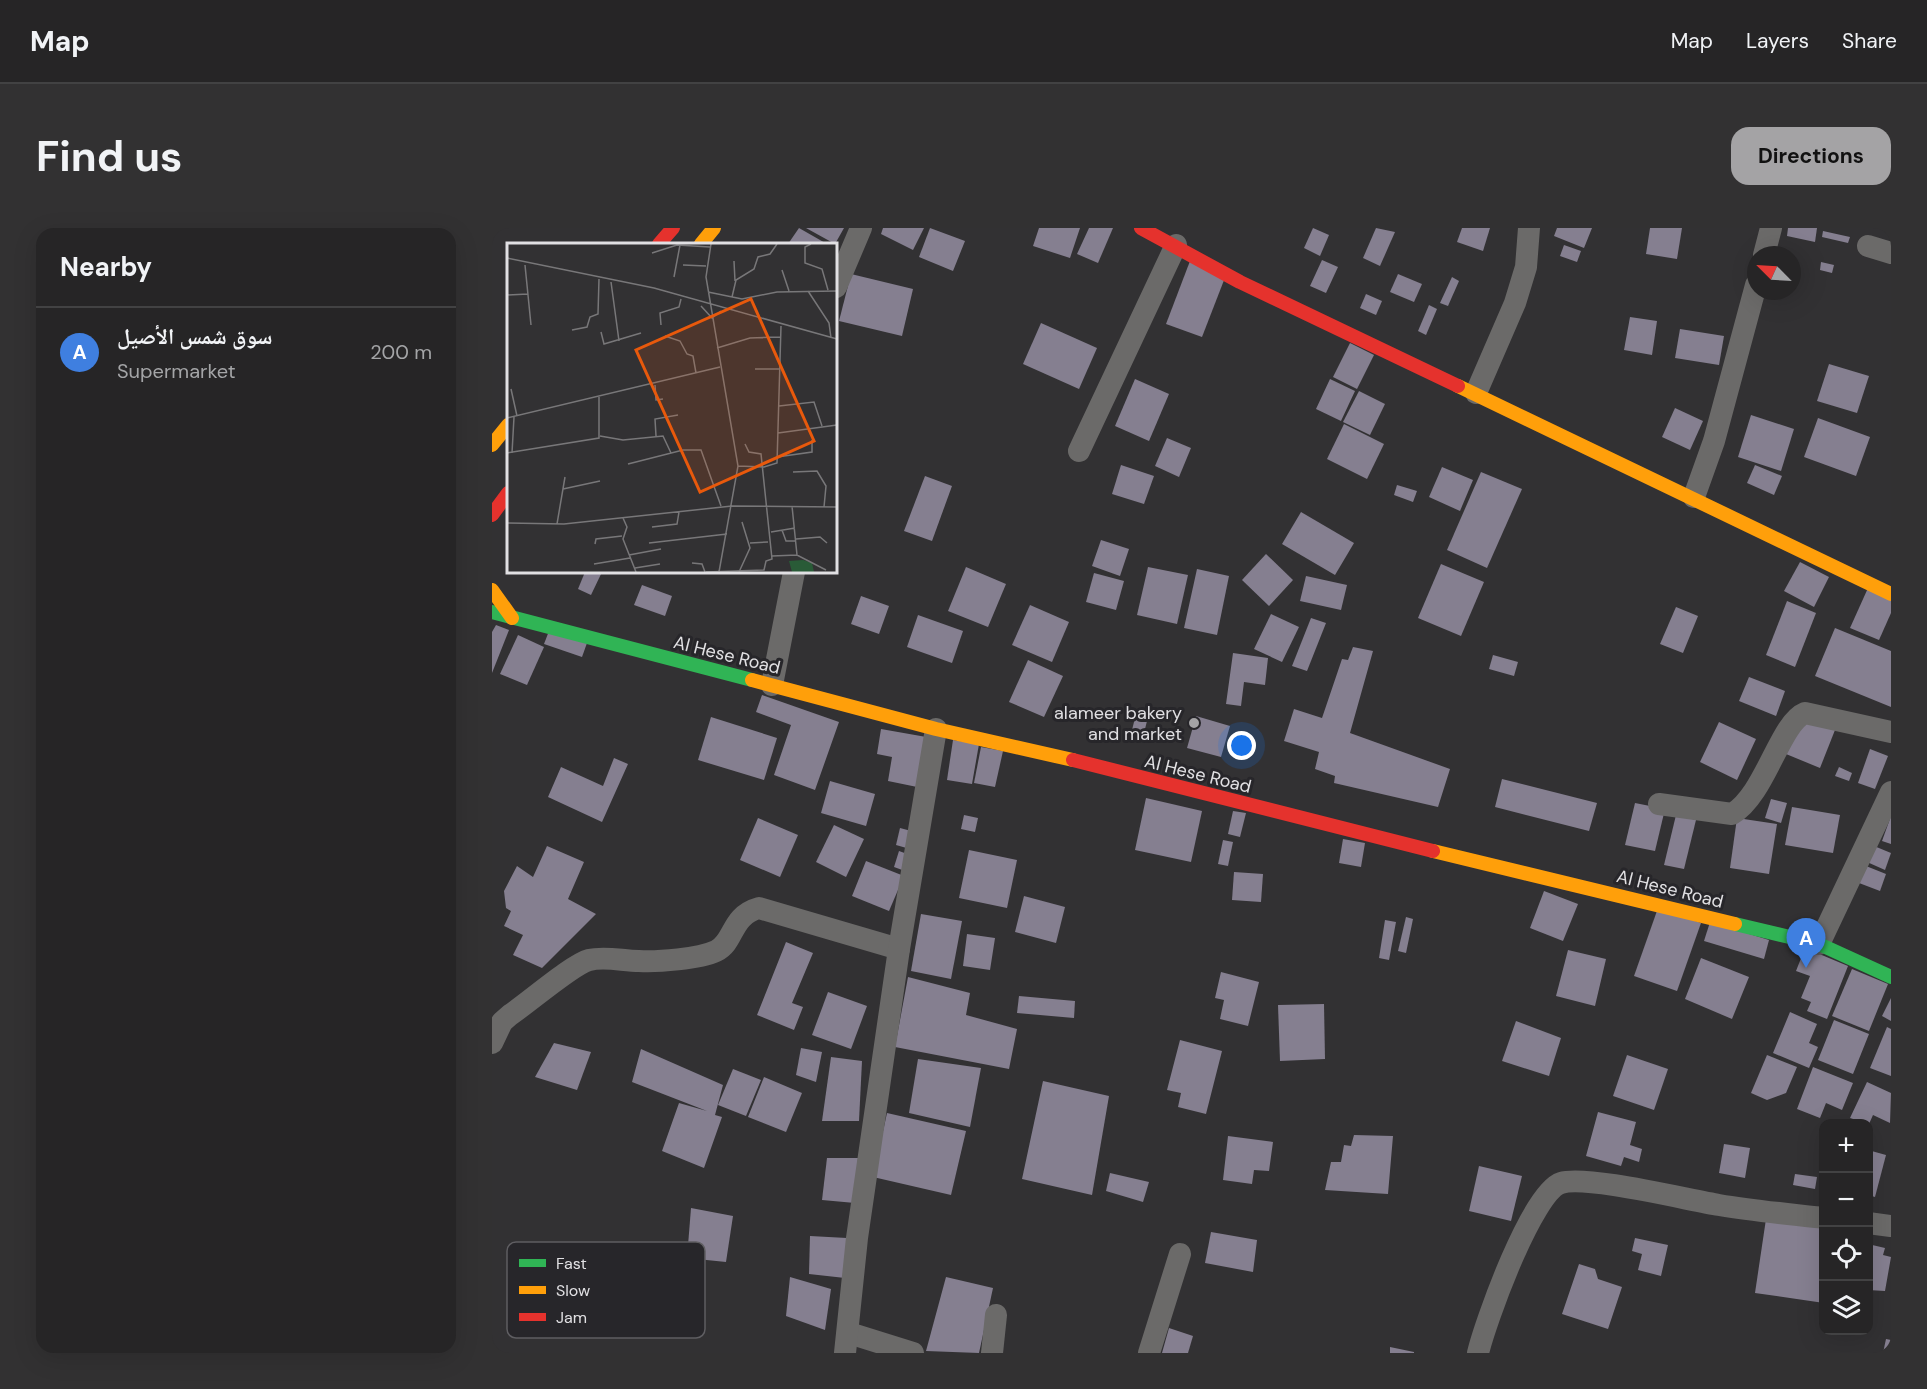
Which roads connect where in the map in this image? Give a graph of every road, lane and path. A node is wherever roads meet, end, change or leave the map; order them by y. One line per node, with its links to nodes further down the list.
1 (673, 228): 7 (main road)
2 (714, 228): 8 (main road)
3 (861, 228): 13 (street)
4 (1141, 228): 9 (main road)
5 (1528, 228): 15 (street)
6 (1772, 228): 10 (street)
7 (660, 243)
8 (702, 243)
9 (1176, 245): 15 (main road); 18 (street)
10 (1767, 246)
11 (1868, 246): 12 (street)
12 (1891, 253)
13 (837, 285)
14 (1752, 300): 20 (street)
15 (1476, 393): 20 (main road)
16 (507, 426): 17 (main road)
17 (492, 445)
18 (1079, 452)
19 (507, 494): 21 (main road)
20 (1694, 497): 23 (main road)
21 (492, 515)
22 (794, 573): 28 (street)
23 (1888, 585)
24 (492, 590): 26 (main road)
25 (492, 612): 26 (main road, Al Hese Road)
26 (512, 618): 27 (main road); 28 (main road, Al Hese Road)
27 (492, 620)
28 (772, 685): 29 (main road, Al Hese Road)
29 (936, 729): 33 (main road, Al Hese Road); 34 (street)
30 (1891, 732): 32 (street)
31 (1891, 792): 33 (street)
32 (1659, 804)
33 (1819, 944): 35 (main road, Al Hese Road)
34 (899, 949): 36 (street); 42 (street)
35 (1891, 977)
36 (492, 1043)
37 (1819, 1217): 46 (street)
38 (1873, 1224): 39 (street)
39 (1891, 1226)
40 (1180, 1254): 45 (street)
41 (996, 1315): 44 (street)
42 (847, 1343): 43 (street)
43 (913, 1353)
44 (992, 1353)
45 (1149, 1353)
46 (1478, 1353)

